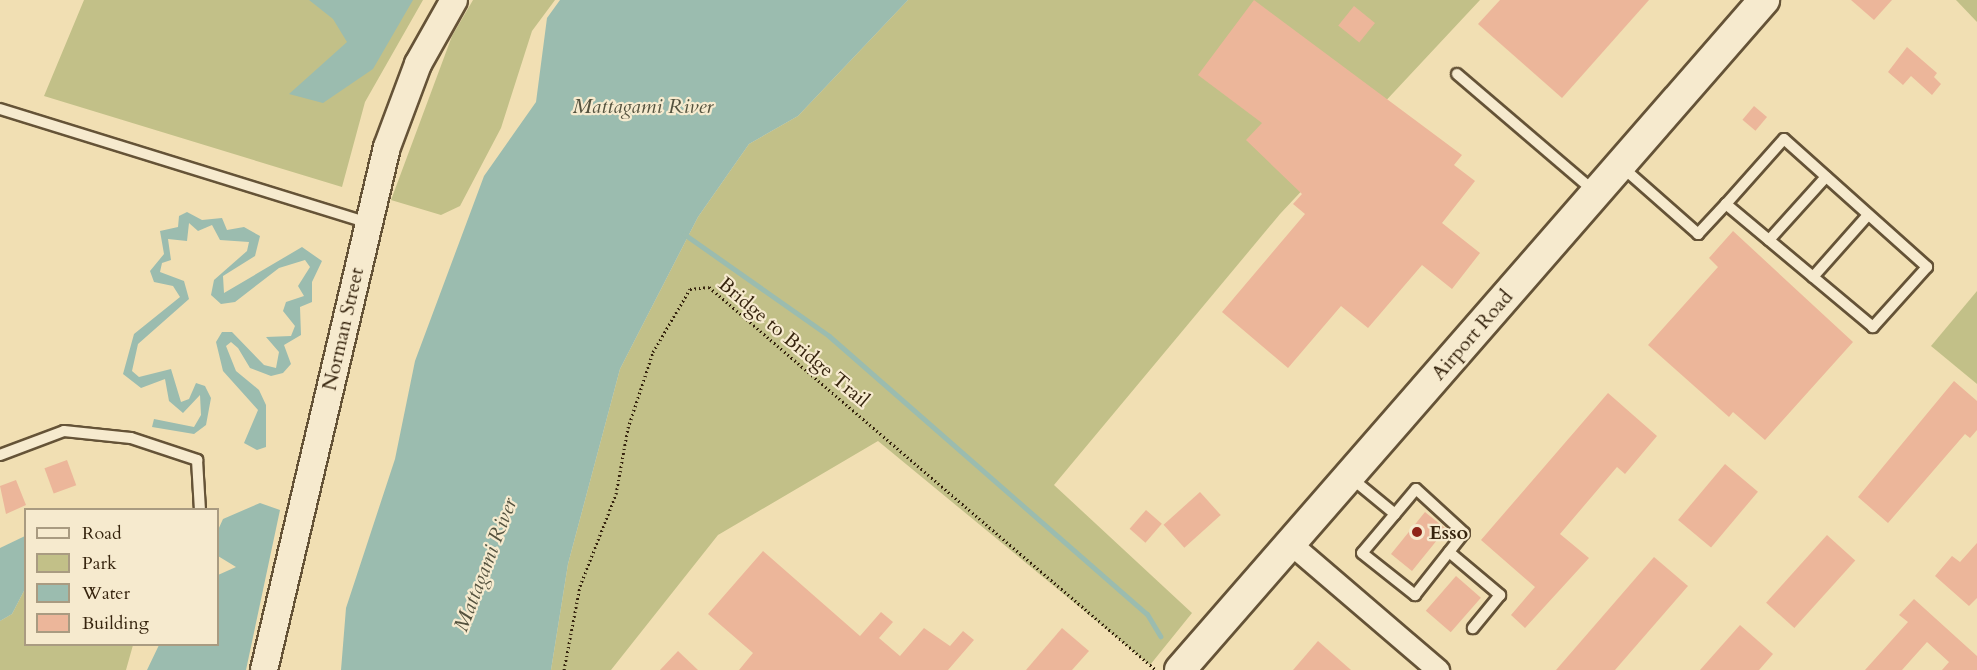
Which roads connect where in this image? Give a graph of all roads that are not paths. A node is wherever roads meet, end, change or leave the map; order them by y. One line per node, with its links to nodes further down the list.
1 (454, 0): 10 (street, Norman Street)
2 (1764, 0): 5 (main road, Airport Road)
3 (1457, 74): 7 (lane)
4 (0, 109): 10 (lane)
5 (1620, 164): 7 (main road, Airport Road); 8 (lane)
6 (1826, 177): 8 (lane); 9 (lane); 11 (lane)
7 (1595, 193): 14 (main road, Airport Road)
8 (1726, 204): 11 (lane)
9 (1868, 214): 12 (lane); 12 (lane)
10 (368, 223): 20 (street, Norman Street)
11 (1769, 240): 12 (lane)
12 (1813, 278)
13 (0, 455): 15 (lane)
14 (1349, 477): 16 (lane); 17 (main road, Airport Road)
15 (200, 508)
16 (1395, 514): 18 (lane); 18 (lane)
17 (1291, 544): 21 (main road, Airport Road); 22 (street)
18 (1449, 552): 19 (lane)
19 (1473, 628)
20 (264, 670)
21 (1180, 670)
22 (1438, 670)

